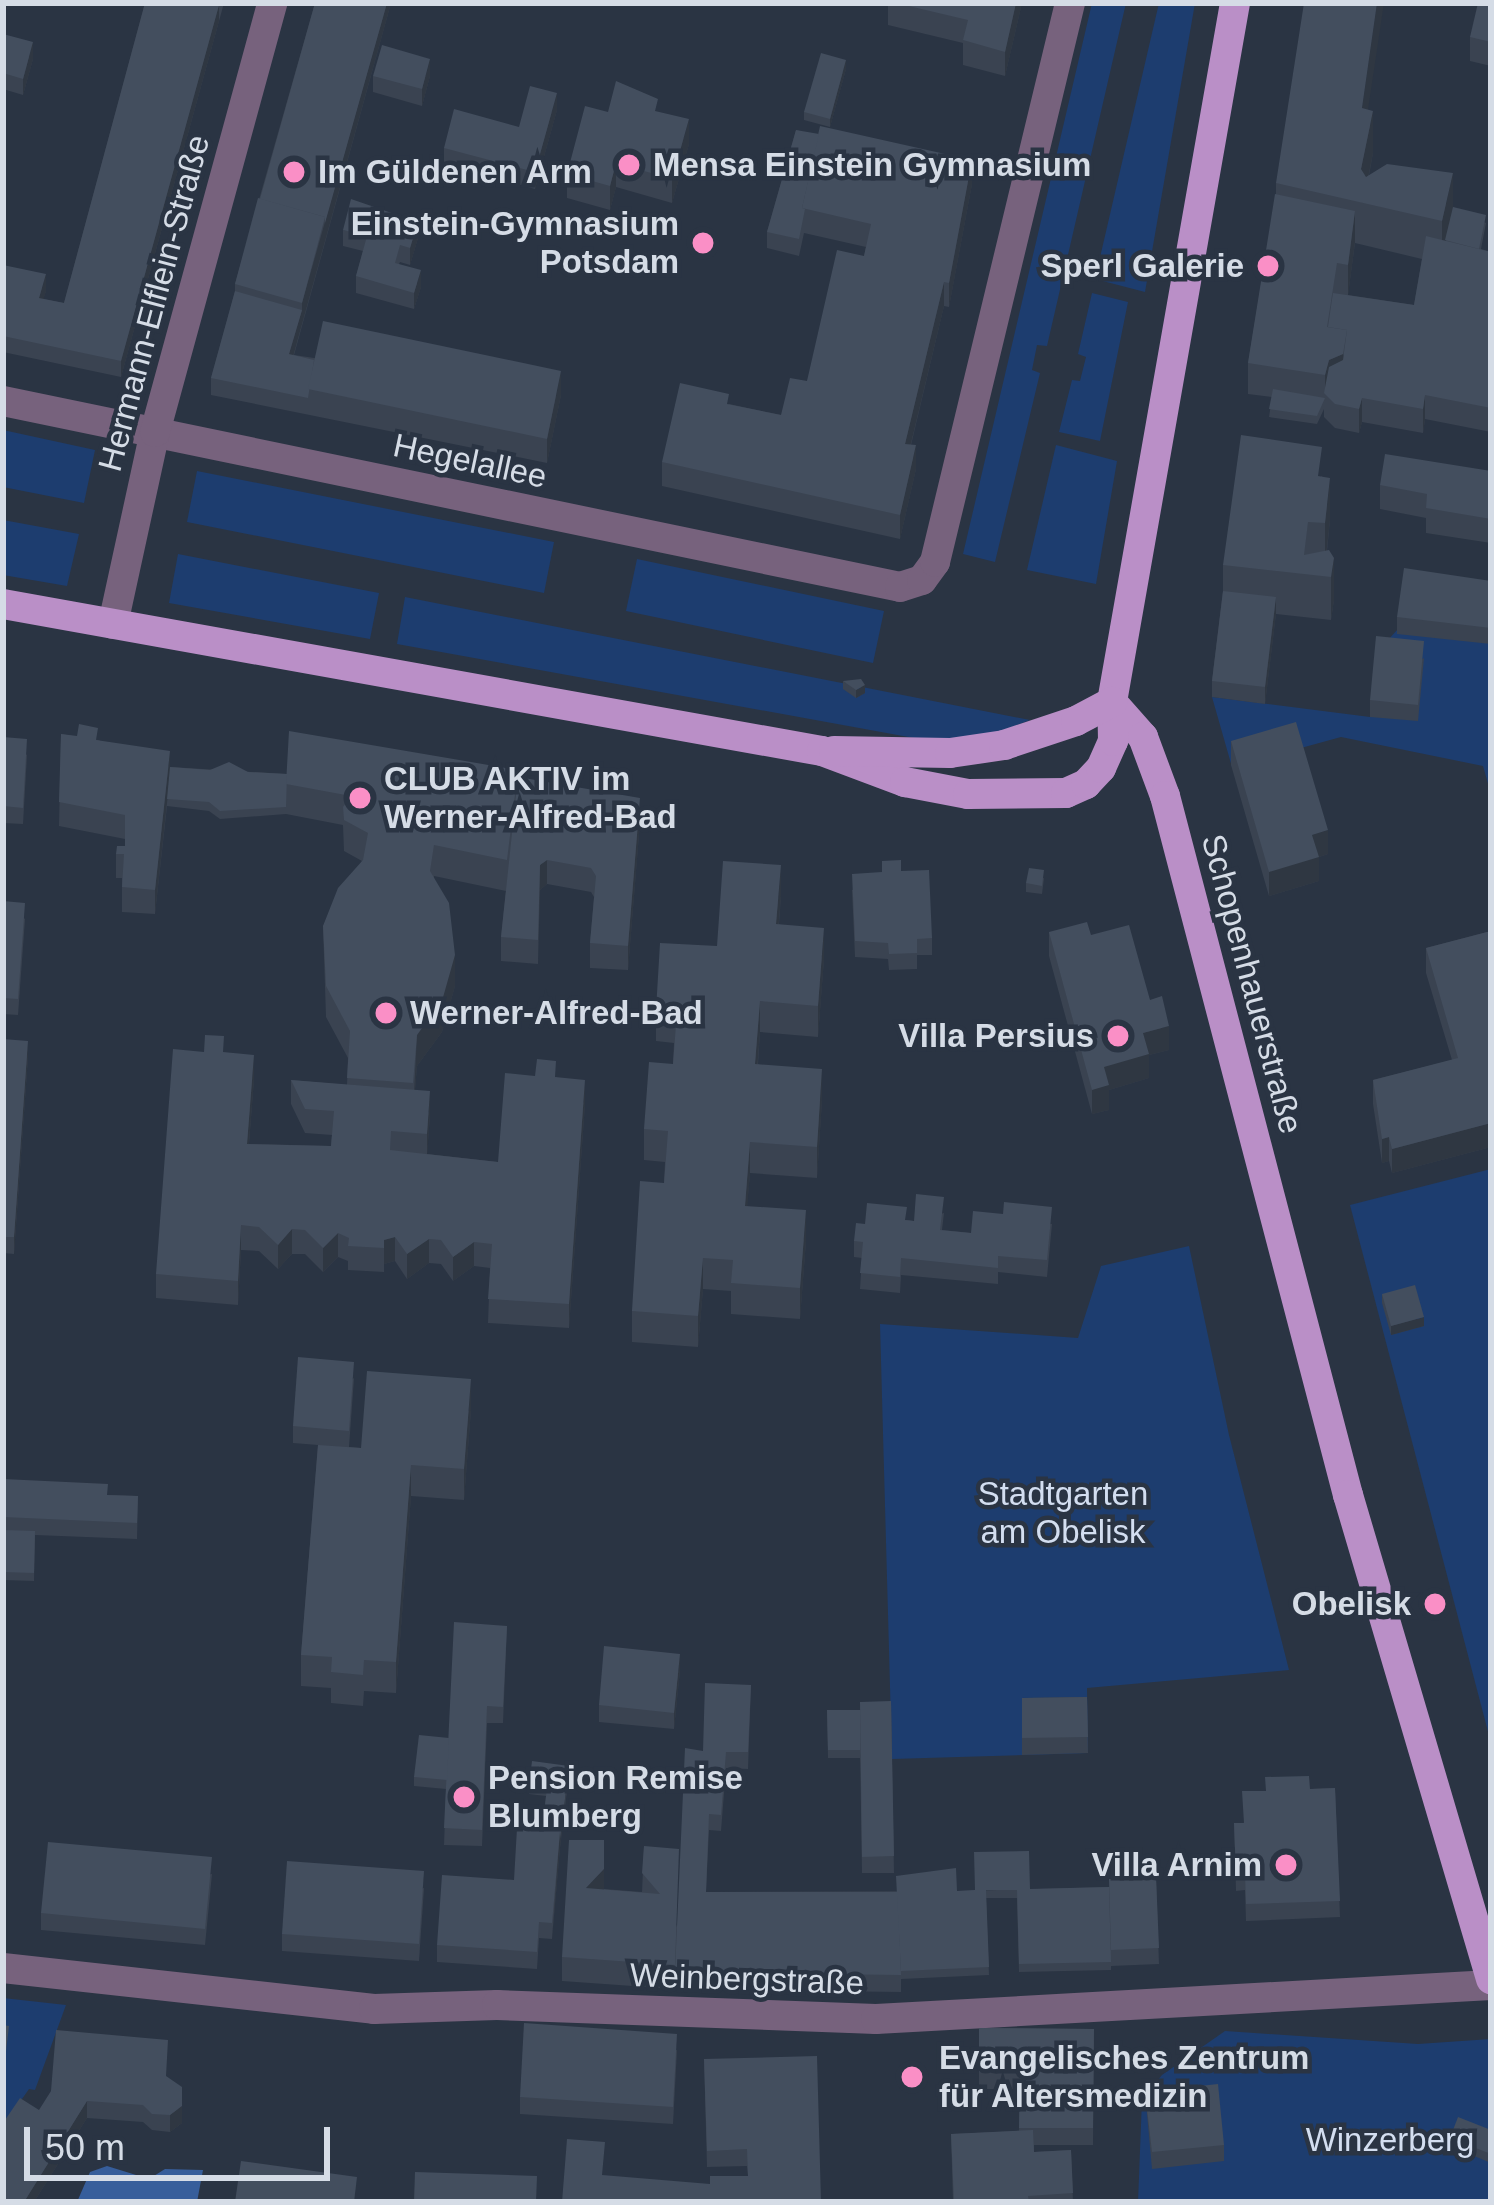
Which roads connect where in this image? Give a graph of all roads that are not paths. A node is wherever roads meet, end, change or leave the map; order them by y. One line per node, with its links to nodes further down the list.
1 (272, 3): 5 (street, Hermann-Elflein-Straße)
2 (1070, 3): 5 (street, Hegelallee)
3 (1234, 3): 8 (main road)
4 (3, 401): 5 (street, Hegelallee)
5 (155, 432): 7 (street, Hermann-Elflein-Straße)
6 (3, 604): 7 (main road)
7 (113, 624): 9 (main road)
8 (1112, 702): 9 (main road); 9 (main road); 11 (main road, Schopenhauerstraße)
9 (821, 752)
10 (3, 1968): 11 (street, Weinbergstraße)
11 (1491, 1982)

